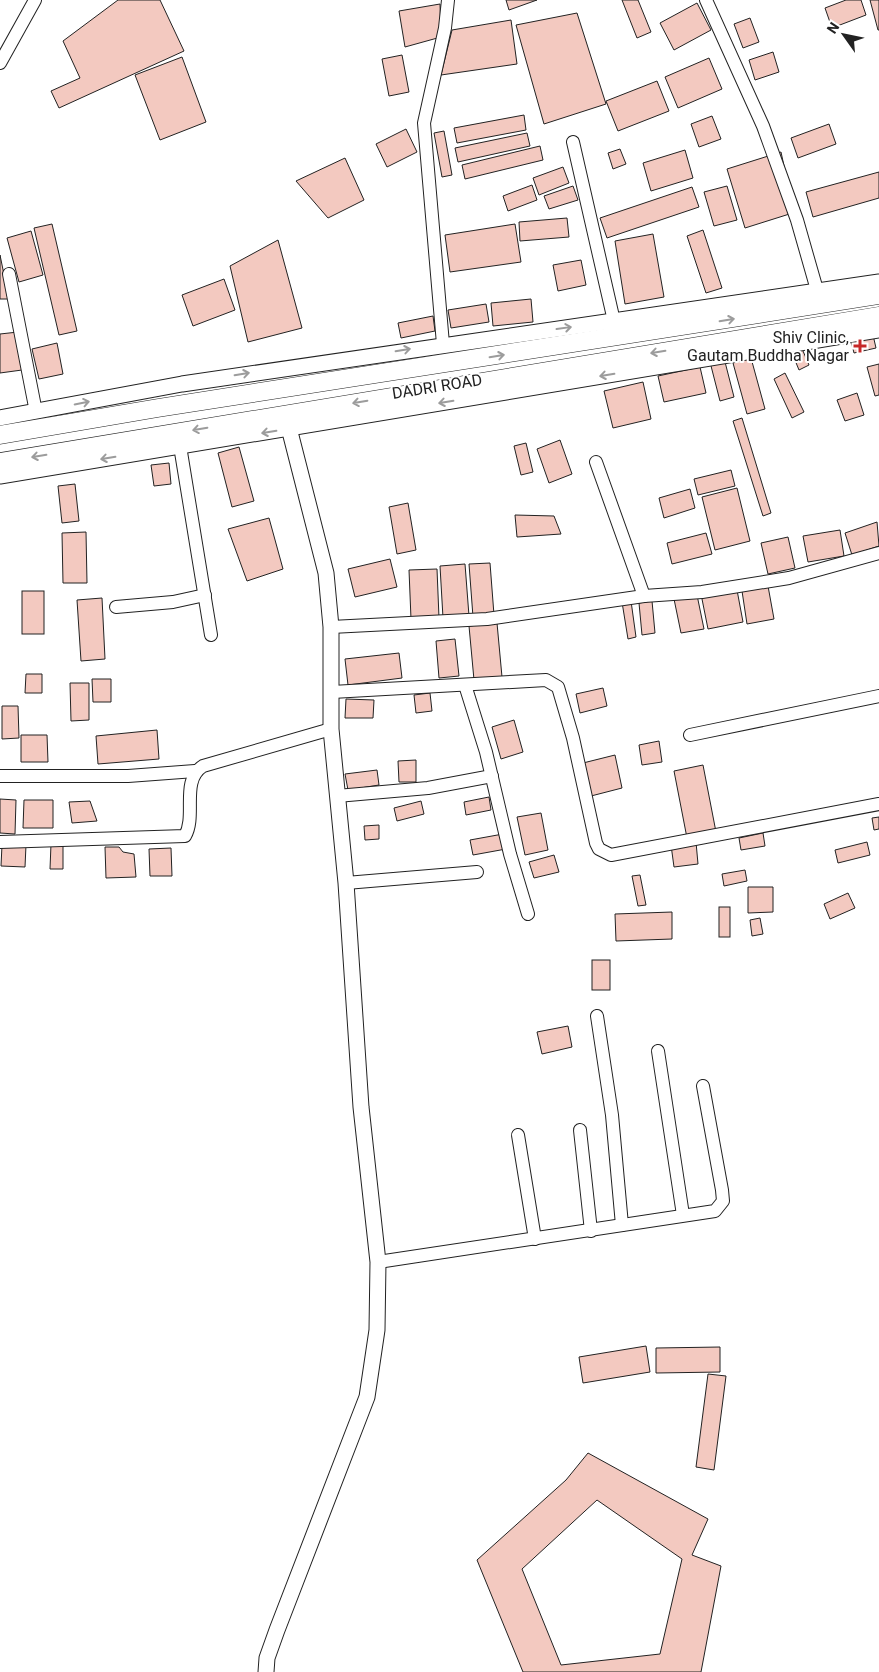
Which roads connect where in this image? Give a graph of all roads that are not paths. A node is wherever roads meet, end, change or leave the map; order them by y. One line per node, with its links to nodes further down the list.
1 (35, 0): 4 (street)
2 (448, 0): 13 (street)
3 (706, 0): 8 (street)
4 (0, 63)
5 (573, 142): 11 (street)
6 (9, 274): 14 (street)
7 (879, 282): 8 (street)
8 (817, 290): 11 (street)
9 (879, 295): 17 (main road, one-way to 9)
10 (879, 316): 19 (main road, one-way to 19)
11 (614, 321): 13 (street, one-way to 11)
12 (879, 330): 16 (street, DADRI ROAD, one-way to 16)
13 (443, 344): 14 (street, one-way to 13)
14 (36, 412): 15 (street)
15 (0, 418)
16 (290, 428): 18 (street, DADRI ROAD, one-way to 18); 26 (street)
17 (0, 436)
18 (180, 446): 21 (street, DADRI ROAD, one-way to 21); 23 (street)
19 (0, 462)
20 (596, 462): 24 (street)
21 (0, 476)
22 (879, 553): 24 (street)
23 (205, 595): 25 (street); 27 (street)
24 (644, 596): 26 (street)
25 (116, 607)
26 (331, 627): 29 (street)
27 (211, 635)
28 (465, 684): 29 (street); 35 (street); 37 (street)
29 (332, 692): 31 (street)
30 (879, 696): 32 (street)
31 (332, 729): 33 (street); 36 (street)
32 (690, 735)
33 (195, 771): 34 (street); 38 (street)
34 (0, 776)
35 (492, 776): 36 (street); 41 (street)
36 (337, 796): 40 (street)
37 (879, 804)
38 (0, 842)
39 (477, 872): 40 (street)
40 (346, 883): 51 (street)
41 (528, 914)
42 (597, 1016): 48 (street)
43 (658, 1051): 47 (street)
44 (704, 1086): 47 (street)
45 (580, 1130): 49 (street)
46 (518, 1135): 50 (street)
47 (682, 1215): 48 (street)
48 (622, 1226): 49 (street)
49 (591, 1231): 50 (street)
50 (535, 1239): 51 (street)
51 (378, 1262): 52 (street)
52 (266, 1672)

